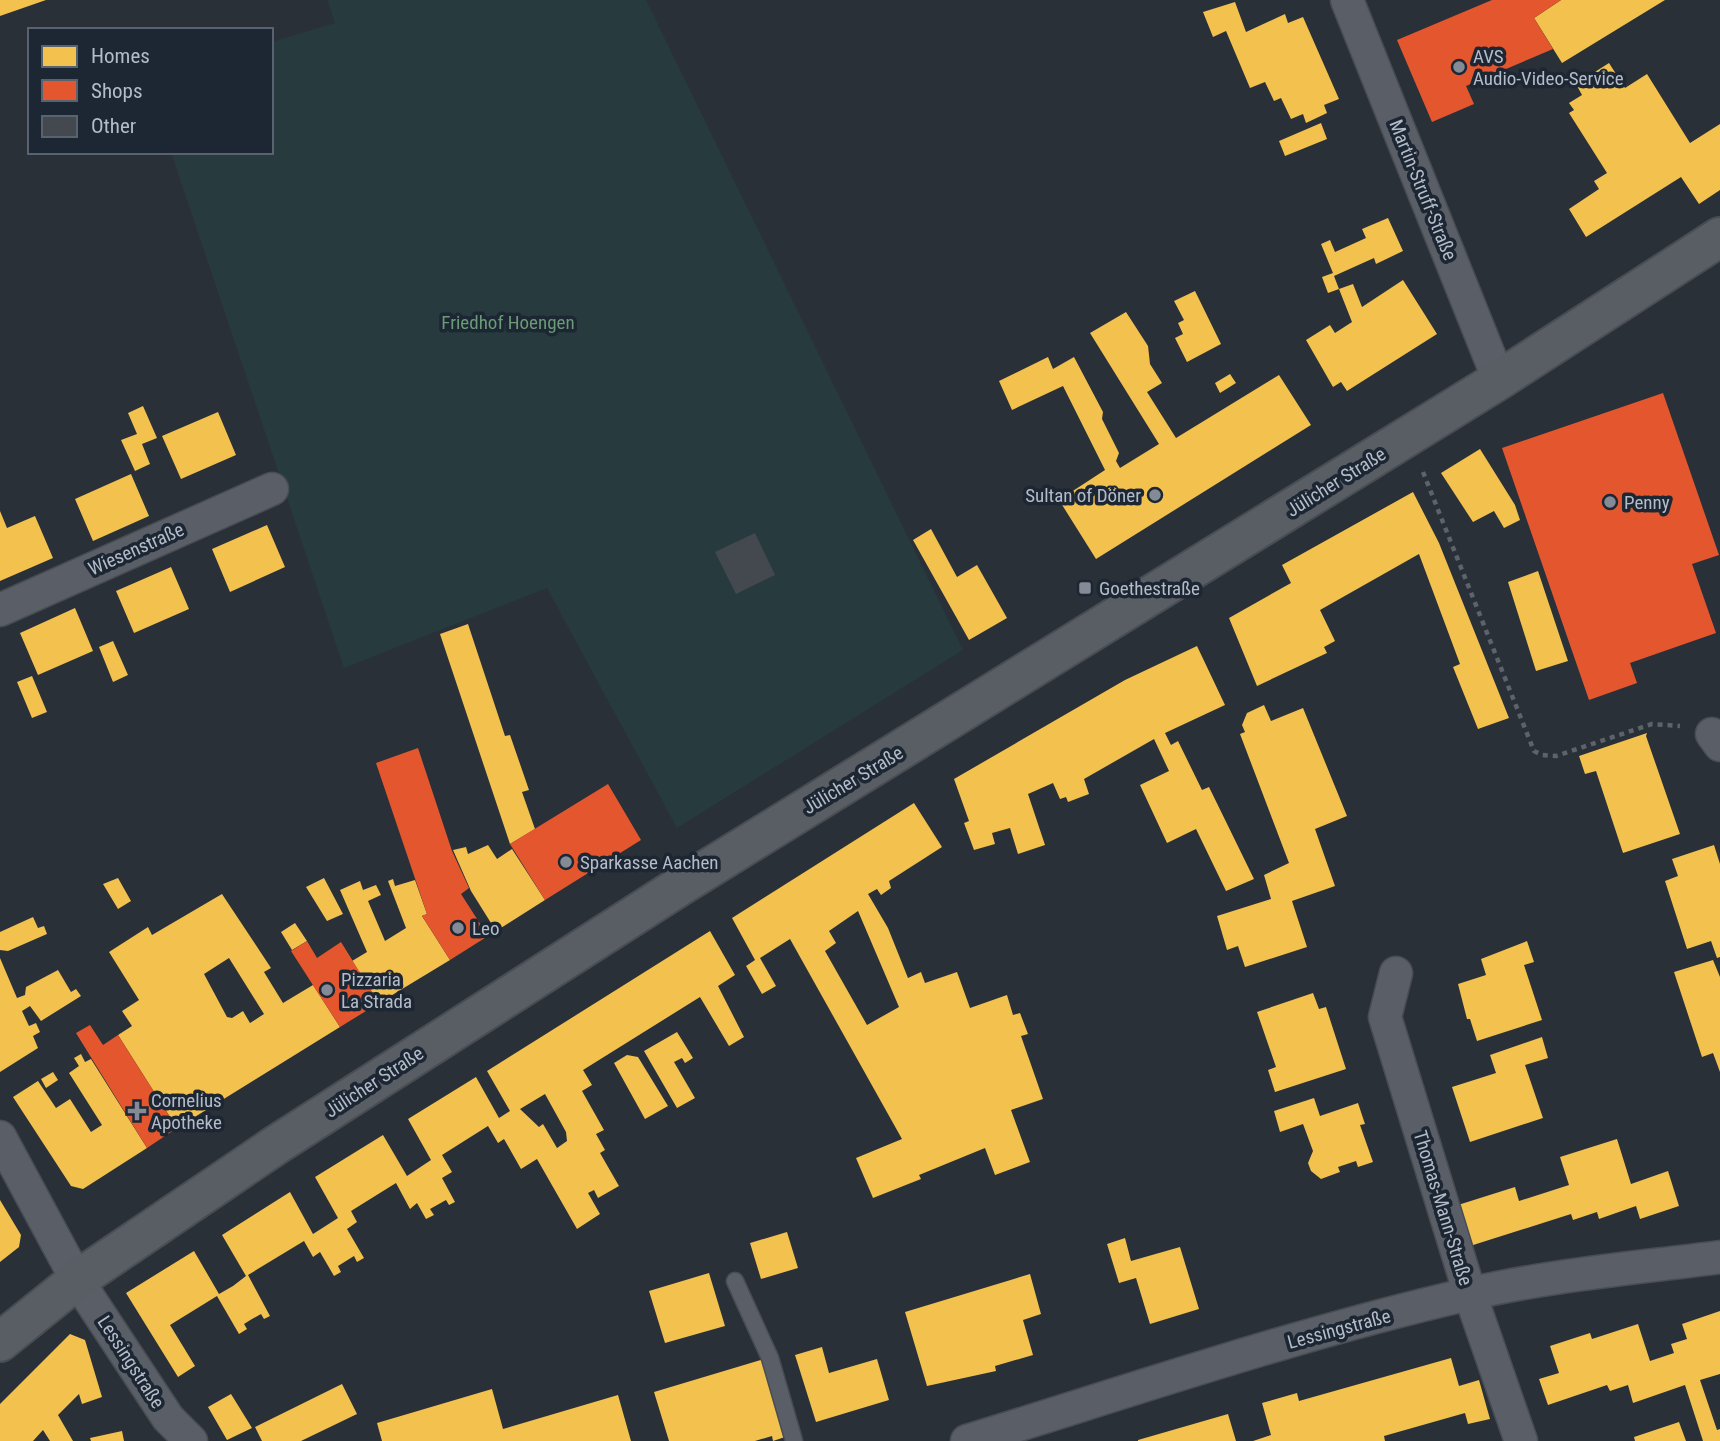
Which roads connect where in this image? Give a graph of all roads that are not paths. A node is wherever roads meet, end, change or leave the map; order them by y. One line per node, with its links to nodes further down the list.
1 (1347, 0): 3 (street, Martin-Struff-Straße)
2 (1720, 237): 3 (main road, Jülicher Straße)
3 (1500, 380): 9 (main road, Jülicher Straße)
4 (272, 489): 5 (street, Wiesenstraße)
5 (0, 610)
6 (1396, 973): 11 (street, Thomas-Mann-Straße)
7 (0, 1137): 9 (street, Lessingstraße)
8 (1720, 1258): 11 (street, Lessingstraße)
9 (77, 1280): 12 (main road, Jülicher Straße); 13 (street, Lessingstraße)
10 (735, 1281): 14 (lane)
11 (1470, 1294): 15 (street, Lessingstraße); 16 (street, Thomas-Mann-Straße)
12 (0, 1342)
13 (191, 1441)
14 (794, 1441)
15 (967, 1441)
16 (1521, 1441)

